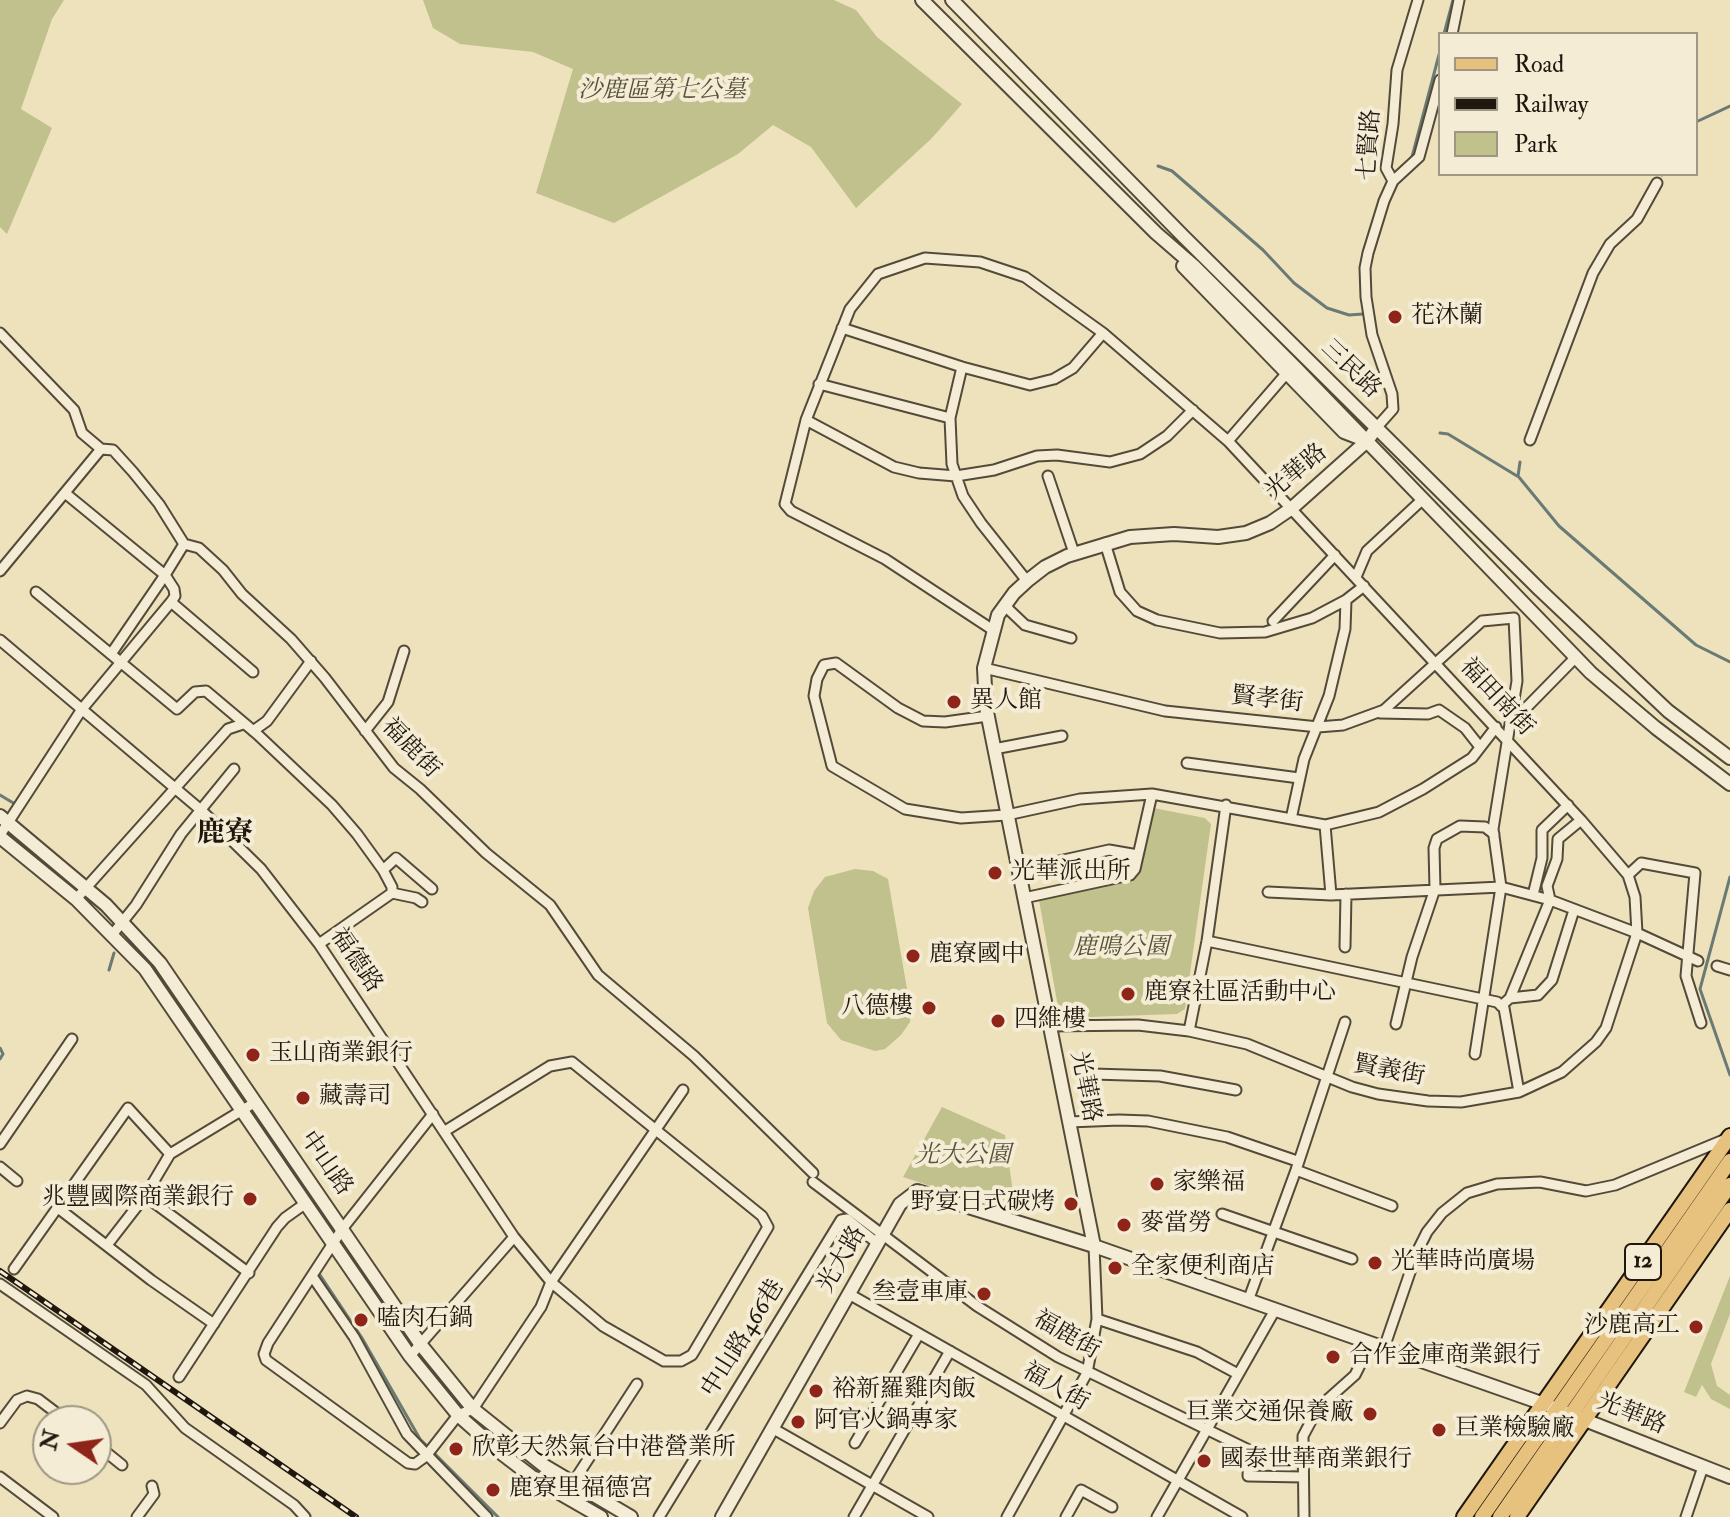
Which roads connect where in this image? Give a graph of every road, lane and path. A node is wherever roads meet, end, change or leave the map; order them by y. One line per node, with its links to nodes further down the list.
1 (922, 0): 8 (street, 三民路)
2 (952, 0): 7 (street, 三民路)
3 (1418, 0): 9 (street, 七賢路)
4 (1459, 0): 5 (street)
5 (1452, 32)
6 (1438, 87): 9 (street)
7 (1079, 129): 8 (street); 21 (street, 三民路)
8 (1065, 145): 11 (street, 三民路)
9 (1393, 181): 21 (street, 七賢路)
10 (1657, 183): 22 (street)
11 (1156, 233): 16 (street, 三民路); 24 (street, 三民路)
12 (842, 328): 13 (street, 福田南街); 15 (street); 17 (street, 福田南街)
13 (1103, 333): 15 (street); 18 (street, 福田南街)
14 (1, 337): 25 (street, 福鹿街)
15 (962, 367): 19 (street)
16 (1286, 374): 23 (street); 24 (street, 三民路)
17 (819, 384): 19 (street); 20 (street, 福田南街)
18 (1193, 410): 23 (street, 福田南街); 26 (street)
19 (950, 418): 26 (street)
20 (806, 420): 26 (street); 48 (street, 福田南街)
21 (1377, 427): 24 (street, 光華路); 40 (street, 三民路)
22 (1530, 440)
23 (1228, 441): 30 (street, 福田南街)
24 (1367, 441): 29 (street, 三民路); 30 (street, 光華路)
25 (101, 449): 28 (street); 32 (street, 福鹿街)
26 (956, 476): 38 (street)
27 (1048, 476): 33 (street)
28 (65, 493): 35 (street); 36 (street)
29 (1423, 499): 37 (street); 45 (street, 三民路)
30 (1292, 508): 31 (street, 光華路); 34 (street, 福田南街)
31 (1105, 543): 33 (street, 光華路); 42 (street)
32 (184, 544): 36 (street); 54 (street, 福鹿街)
33 (1074, 553): 38 (street, 光華路)
34 (1335, 555): 37 (street, 福田南街); 47 (street)
35 (0, 571)
36 (165, 575): 43 (street); 52 (street)
37 (1356, 577): 39 (street, 福田南街)
38 (1027, 581): 44 (street, 光華路)
39 (1364, 586): 42 (street); 56 (street, 福田南街)
40 (1540, 590): 45 (street); 70 (street, 三民路)
41 (36, 592): 52 (street)
42 (1346, 600): 64 (street)
43 (171, 602): 55 (street); 58 (street)
44 (1004, 605): 48 (street, 光華路); 49 (street)
45 (1527, 606): 46 (street); 53 (street, 三民路)
46 (1514, 618): 56 (street, 賢孝街); 69 (street)
47 (1273, 621)
48 (993, 630): 57 (street, 光華路)
49 (1071, 638)
50 (0, 640): 60 (street, 福德路)
51 (404, 651): 67 (street)
52 (111, 654): 55 (street)
53 (1576, 657): 59 (street); 74 (street, 三民路)
54 (311, 661): 66 (street); 67 (street, 福鹿街)
55 (121, 662): 60 (street); 63 (street)
56 (1435, 663): 61 (street, 賢孝街); 65 (street, 福田南街)
57 (984, 668): 62 (street, 光華路); 64 (street, 賢孝街)
58 (253, 672)
59 (1526, 708)
60 (82, 709): 79 (street, 福德路); 85 (street)
61 (1376, 713): 64 (street, 賢孝街); 71 (street)
62 (988, 716): 72 (street, 光華路); 84 (street)
63 (243, 724): 66 (street); 79 (street)
64 (1318, 727): 77 (street)
65 (1496, 727): 69 (street, 福田南街); 71 (street)
66 (253, 731): 92 (street)
67 (365, 731): 158 (street, 福鹿街)
68 (1062, 736): 72 (street)
69 (1507, 740): 82 (street, 福田南街); 89 (street)
70 (1710, 743): 73 (street, 三民路); 74 (street)
71 (1480, 747): 88 (street)
72 (994, 749): 84 (street, 光華路)
73 (1730, 758)
74 (1699, 761): 78 (street, 三民路)
75 (1187, 763): 77 (street)
76 (234, 769): 83 (street)
77 (1299, 778): 86 (street)
78 (1730, 784)
79 (175, 789): 83 (street, 福德路); 96 (street)
80 (1152, 794): 81 (street); 84 (street); 91 (street)
81 (1226, 805): 86 (street); 112 (street)
82 (1568, 805): 87 (street, 福田南街); 103 (street)
83 (202, 811): 109 (street); 113 (street, 福德路)
84 (1007, 815): 93 (street, 光華路)
85 (4, 819): 90 (street); 96 (street, 中山路)
86 (1291, 819): 88 (street)
87 (1581, 820): 94 (street, 福田南街); 106 (street)
88 (1325, 825): 102 (street)
89 (1494, 834): 95 (street); 98 (street)
90 (0, 836): 105 (street, 中山路)
91 (1138, 855): 93 (street); 104 (street)
92 (383, 870): 97 (street); 100 (street)
93 (1018, 870): 104 (street, 光華路)
94 (1628, 875): 110 (street, 福田南街); 115 (street)
95 (1501, 887): 98 (street); 103 (street); 120 (street)
96 (85, 888): 105 (street); 109 (street, 中山路)
97 (432, 889)
98 (1435, 889): 101 (street); 119 (street)
99 (1268, 892): 102 (street)
100 (392, 893): 107 (street); 113 (street)
101 (1346, 894): 102 (street); 114 (street)
102 (1331, 895)
103 (1533, 895): 106 (street)
104 (1024, 898): 126 (street, 光華路)
105 (76, 899): 111 (street, 中山路)
106 (1550, 900): 108 (street); 121 (street)
107 (422, 902)
108 (1574, 910): 110 (street); 121 (street)
109 (122, 921): 111 (street); 135 (street, 中山路)
110 (1637, 933): 115 (street); 134 (street, 賢義街)
111 (112, 935): 136 (street, 中山路)
112 (1207, 941): 119 (street); 127 (street)
113 (319, 944): 137 (street, 福德路)
114 (1345, 947)
115 (1687, 957): 116 (street); 124 (street)
116 (1698, 961)
117 (1717, 966): 118 (street)
118 (1730, 970)
119 (1406, 982): 120 (street); 125 (street)
120 (1484, 998): 122 (street); 129 (street)
121 (1510, 998): 122 (street)
122 (1501, 1006): 134 (street)
123 (1345, 1022): 131 (street)
124 (1701, 1023)
125 (1396, 1024)
126 (1049, 1026): 127 (street, 賢義街); 138 (street, 光華路)
127 (1189, 1031): 131 (street, 賢義街)
128 (72, 1039): 142 (street)
129 (1475, 1054)
130 (1093, 1074): 133 (street)
131 (1326, 1078): 134 (street, 賢義街); 145 (street)
132 (683, 1090): 139 (street)
133 (1236, 1090)
134 (1519, 1092)
135 (254, 1103): 136 (street); 155 (street, 中山路)
136 (242, 1111): 143 (street); 150 (street, 中山路)
137 (433, 1114): 140 (street, 福德路); 155 (street)
138 (1069, 1122): 145 (street); 161 (street, 光華路)
139 (657, 1130): 140 (street); 166 (street); 166 (street, 福德路)
140 (445, 1131): 157 (street, 福德路)
141 (1729, 1137): 176 (street); 185 (main road, 12)
142 (0, 1144)
143 (170, 1154): 149 (street); 152 (street)
144 (1730, 1161): 185 (main road, 12)
145 (1296, 1166): 151 (street); 156 (street)
146 (0, 1167): 147 (street)
147 (17, 1181)
148 (1730, 1185): 185 (main road, 12)
149 (145, 1196): 160 (street); 164 (street)
150 (306, 1203): 159 (street, 中山路); 164 (street)
151 (1392, 1206)
152 (58, 1208): 160 (street); 163 (street)
153 (1730, 1210): 185 (main road, 12)
154 (1222, 1214): 156 (street)
155 (343, 1228): 159 (street); 175 (street, 中山路)
156 (1273, 1232): 162 (street); 169 (street)
157 (514, 1237): 166 (street, 福德路); 175 (street)
158 (880, 1238): 161 (street, 光大路); 168 (street, 光大路); 179 (street, 福鹿街); 210 (street, 中山路466巷)
159 (334, 1242): 165 (street); 178 (street, 中山路)
160 (107, 1245): 172 (street)
161 (1094, 1246): 169 (street, 光華路); 171 (street)
162 (1352, 1259)
163 (14, 1269)
164 (249, 1273): 172 (street)
165 (312, 1276): 192 (street); 192 (street)
166 (551, 1282): 184 (street)
167 (0, 1284): 206 (street)
168 (849, 1294): 173 (street, 福人街); 189 (street, 光大路)
169 (1248, 1301): 170 (street, 光華路)
170 (1275, 1310): 174 (street, 光華路); 180 (street)
171 (1097, 1319): 179 (street); 180 (street)
172 (214, 1324): 181 (street)
173 (919, 1334): 177 (street, 福人街); 191 (street)
174 (1371, 1343): 176 (street, 光華路); 197 (street)
175 (421, 1345): 178 (street); 184 (street, 中山路)
176 (1384, 1348): 185 (street, 光華路)
177 (950, 1351): 187 (street, 福人街); 201 (street)
178 (410, 1356): 186 (street, 中山路)
179 (1087, 1373): 187 (street); 190 (street, 福鹿街)
180 (1238, 1374): 190 (street)
181 (179, 1377)
182 (637, 1384): 200 (street)
183 (46, 1405): 188 (street)
184 (473, 1409): 186 (street); 200 (street, 中山路)
185 (1564, 1412): 195 (street, 光華路); 219 (main road, 12); 220 (main road, 12); 221 (main road, 12); 222 (main road, 12)
186 (458, 1415): 192 (street); 208 (street, 中山路)
187 (1064, 1416): 199 (street, 福人街); 214 (street)
188 (0, 1423)
189 (772, 1428): 201 (street); 211 (street, 光大路)
190 (1207, 1429): 197 (street, 福鹿街); 199 (street)
191 (855, 1443)
192 (426, 1456): 207 (street)
193 (112, 1457): 194 (street)
194 (122, 1465)
195 (1703, 1467): 198 (street, 光華路); 223 (street)
196 (0, 1477): 204 (street)
197 (1303, 1477): 218 (street)
198 (1730, 1477)
199 (1178, 1480): 216 (street); 217 (street, 福人街)
200 (572, 1484): 209 (street, 中山路)
201 (873, 1485): 212 (street); 213 (street)
202 (152, 1486): 205 (street)
203 (1112, 1507): 215 (street)
204 (53, 1517)
205 (137, 1517)
206 (305, 1517)
207 (487, 1517)
208 (601, 1517)
209 (631, 1517)
210 (659, 1517)
211 (722, 1517)
212 (854, 1517)
213 (928, 1517)
214 (1007, 1517)
215 (1066, 1517)
216 (1157, 1517)
217 (1242, 1517)
218 (1304, 1517)
219 (1464, 1517)
220 (1482, 1517)
221 (1500, 1517)
222 (1517, 1517)
223 (1686, 1517)

